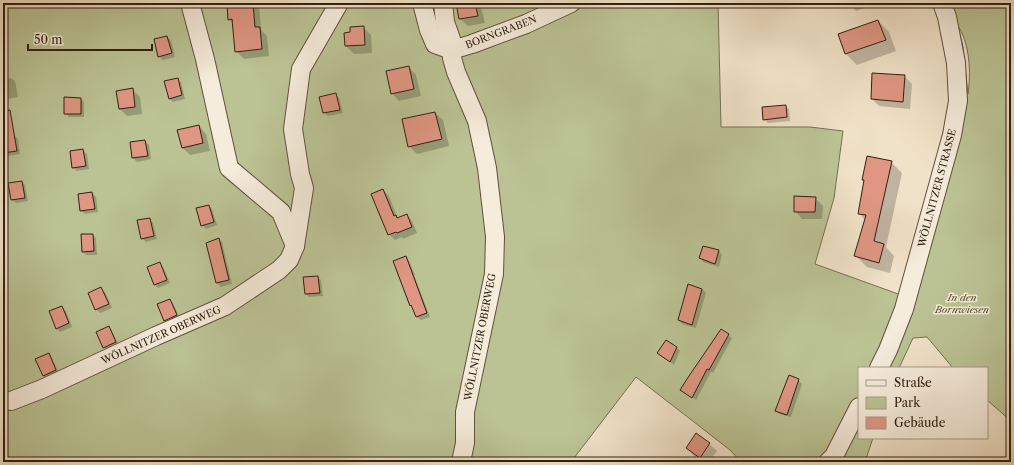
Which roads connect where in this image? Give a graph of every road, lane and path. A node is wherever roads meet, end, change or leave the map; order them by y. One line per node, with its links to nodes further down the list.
1 (190, 3): 8 (street)
2 (339, 3): 8 (street, WÖLLNITZER OBERWEG)
3 (422, 3): 7 (street)
4 (443, 3): 7 (street, WÖLLNITZER OBERWEG)
5 (571, 3): 7 (street, BORNGRABEN)
6 (942, 3): 9 (street, WÖLLNITZER STRASSE)
7 (452, 50): 12 (street, WÖLLNITZER OBERWEG)
8 (295, 246): 10 (street, WÖLLNITZER OBERWEG)
9 (880, 367)
10 (11, 401)
11 (858, 409): 13 (street)
12 (461, 462)
13 (828, 462)

